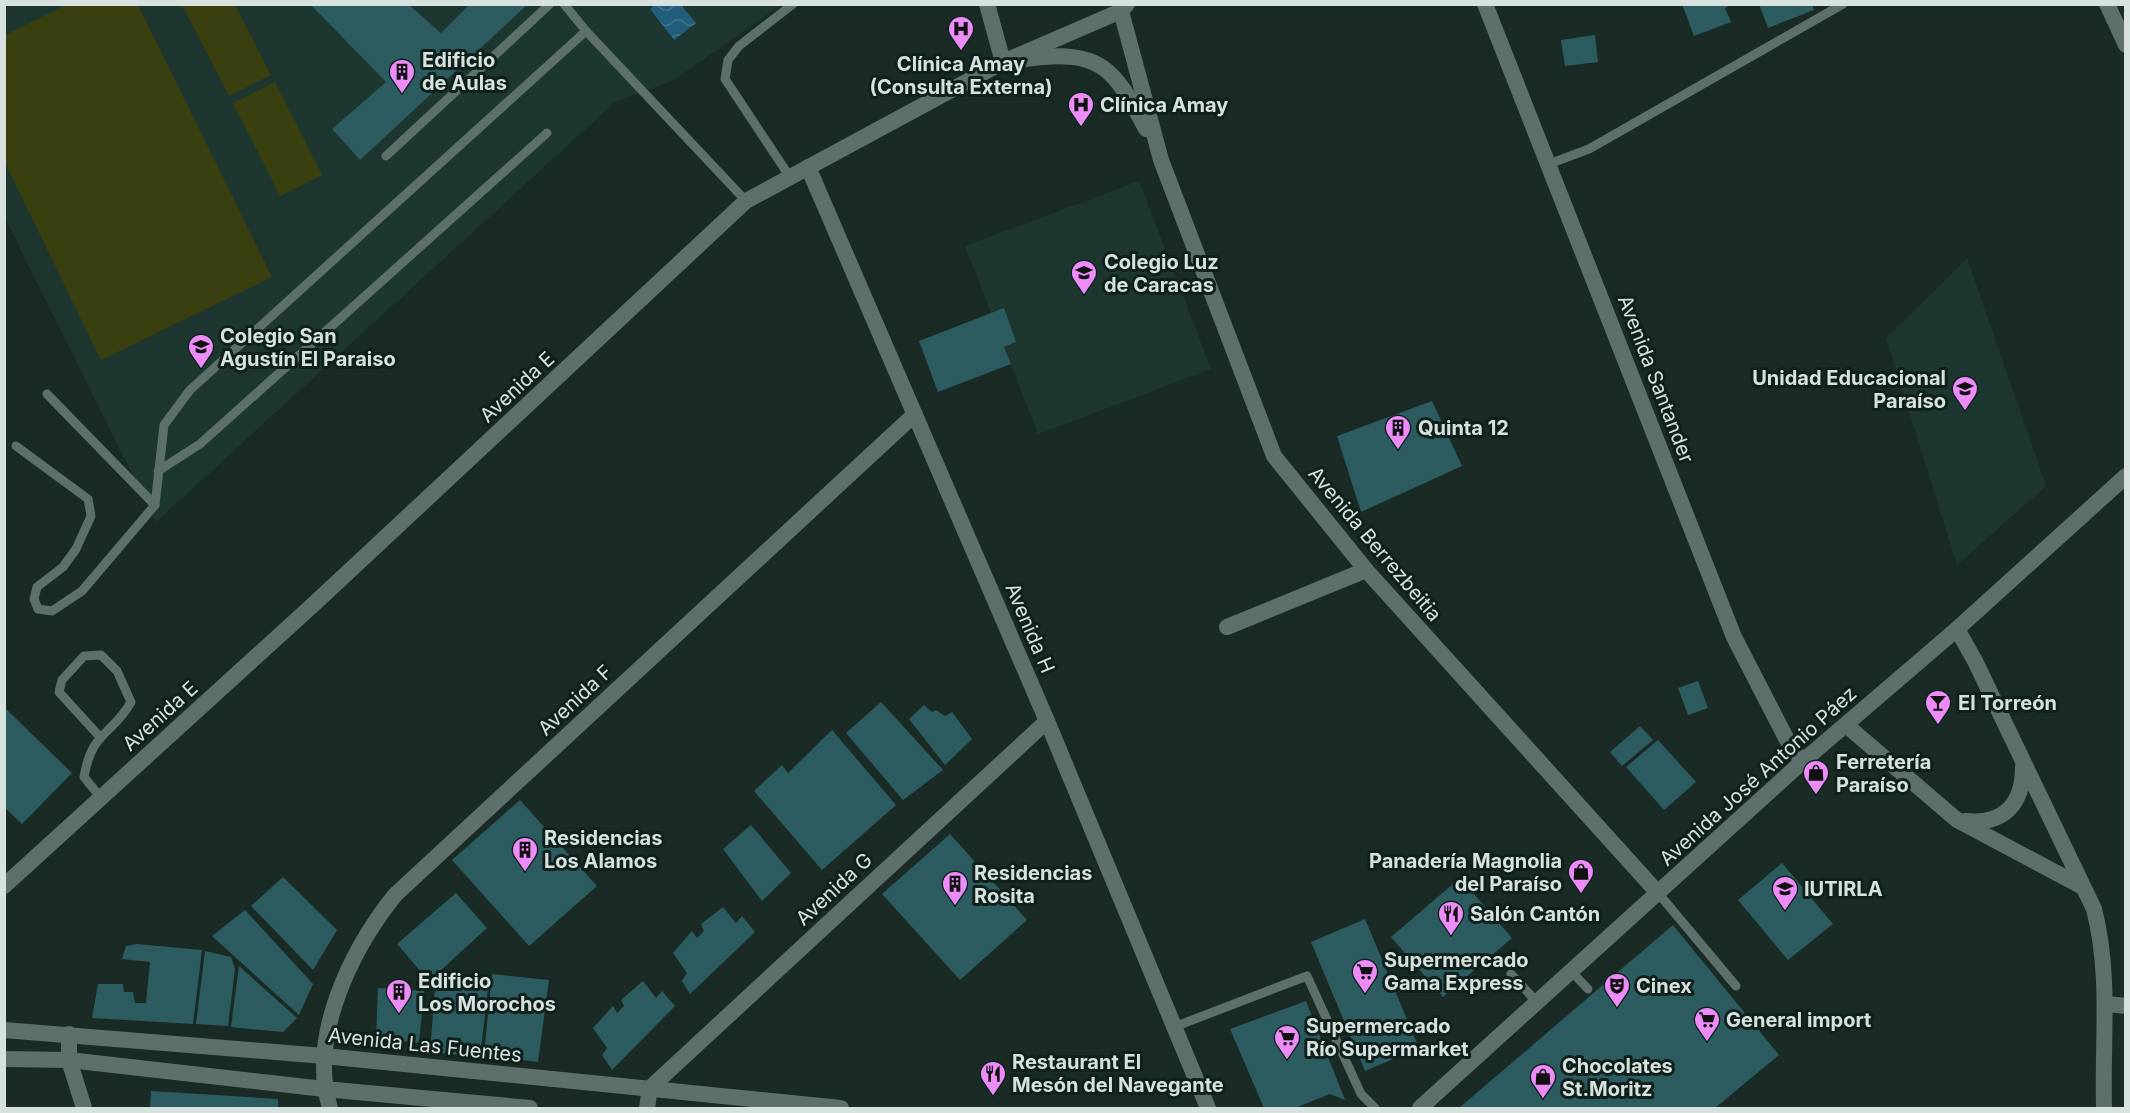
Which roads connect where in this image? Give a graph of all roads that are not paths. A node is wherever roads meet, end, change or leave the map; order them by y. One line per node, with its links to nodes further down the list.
1 (550, 4): 13 (lane)
2 (564, 4): 9 (lane)
3 (794, 4): 17 (lane)
4 (987, 4): 11 (street)
5 (1485, 4): 15 (street, Avenida Santander)
6 (1843, 4): 15 (lane)
7 (2107, 4): 10 (street)
8 (1124, 8): 11 (street, Avenida E); 14 (street, Avenida Berrezbeitia)
9 (586, 31): 18 (lane); 22 (lane)
10 (2126, 45)
11 (1003, 62): 14 (street, Avenida Berrezbeitia); 16 (street, Avenida E)
12 (547, 133): 22 (lane)
13 (386, 156)
14 (1161, 160): 25 (street, Avenida Berrezbeitia)
15 (1549, 164): 31 (street, Avenida Santander)
16 (808, 167): 17 (street, Avenida E); 20 (street, Avenida H)
17 (790, 177): 18 (street, Avenida E)
18 (746, 201): 33 (street, Avenida E)
19 (47, 394): 24 (lane)
20 (915, 414): 28 (street, Avenida H); 48 (street, Avenida F)
21 (16, 446): 24 (lane)
22 (158, 471): 24 (lane)
23 (2126, 476): 27 (street, Avenida José Antonio Páez)
24 (155, 505)
25 (1365, 570): 26 (street); 37 (street, Avenida Berrezbeitia)
26 (1227, 627)
27 (1957, 629): 29 (street, Avenida José Antonio Páez); 32 (street)
28 (1047, 721): 45 (street, Avenida H); 51 (street, Avenida G)
29 (1846, 725): 31 (street, Avenida José Antonio Páez); 34 (street)
30 (99, 736): 30 (lane); 33 (lane)
31 (1802, 762): 37 (street, Avenida José Antonio Páez)
32 (2023, 766): 34 (street); 36 (street)
33 (101, 798): 35 (street, Avenida E)
34 (1957, 820): 36 (street)
35 (4, 886)
36 (2081, 886): 43 (street)
37 (1658, 893): 38 (street, Avenida José Antonio Páez); 40 (lane)
38 (1569, 970): 41 (lane); 42 (street, Avenida José Antonio Páez)
39 (1511, 974): 42 (lane)
40 (1736, 986)
41 (1588, 989)
42 (1536, 1001): 60 (street, Avenida José Antonio Páez)
43 (2107, 1004): 44 (street); 61 (street)
44 (2126, 1006)
45 (1174, 1027): 58 (street, Avenida H); 59 (lane)
46 (7, 1029): 47 (street, Avenida Las Fuentes)
47 (69, 1034): 48 (street, Avenida Las Fuentes); 50 (street)
48 (324, 1056): 51 (street, Avenida Las Fuentes); 52 (street, Avenida F)
49 (4, 1059): 50 (street)
50 (69, 1060): 52 (street); 53 (street)
51 (650, 1088): 56 (street); 57 (street, Avenida Las Fuentes)
52 (324, 1089): 54 (street, Avenida F); 55 (street)
53 (84, 1108)
54 (330, 1108)
55 (530, 1108)
56 (647, 1108)
57 (841, 1108)
58 (1208, 1108)
59 (1375, 1108)
60 (1420, 1108)
61 (2104, 1108)

